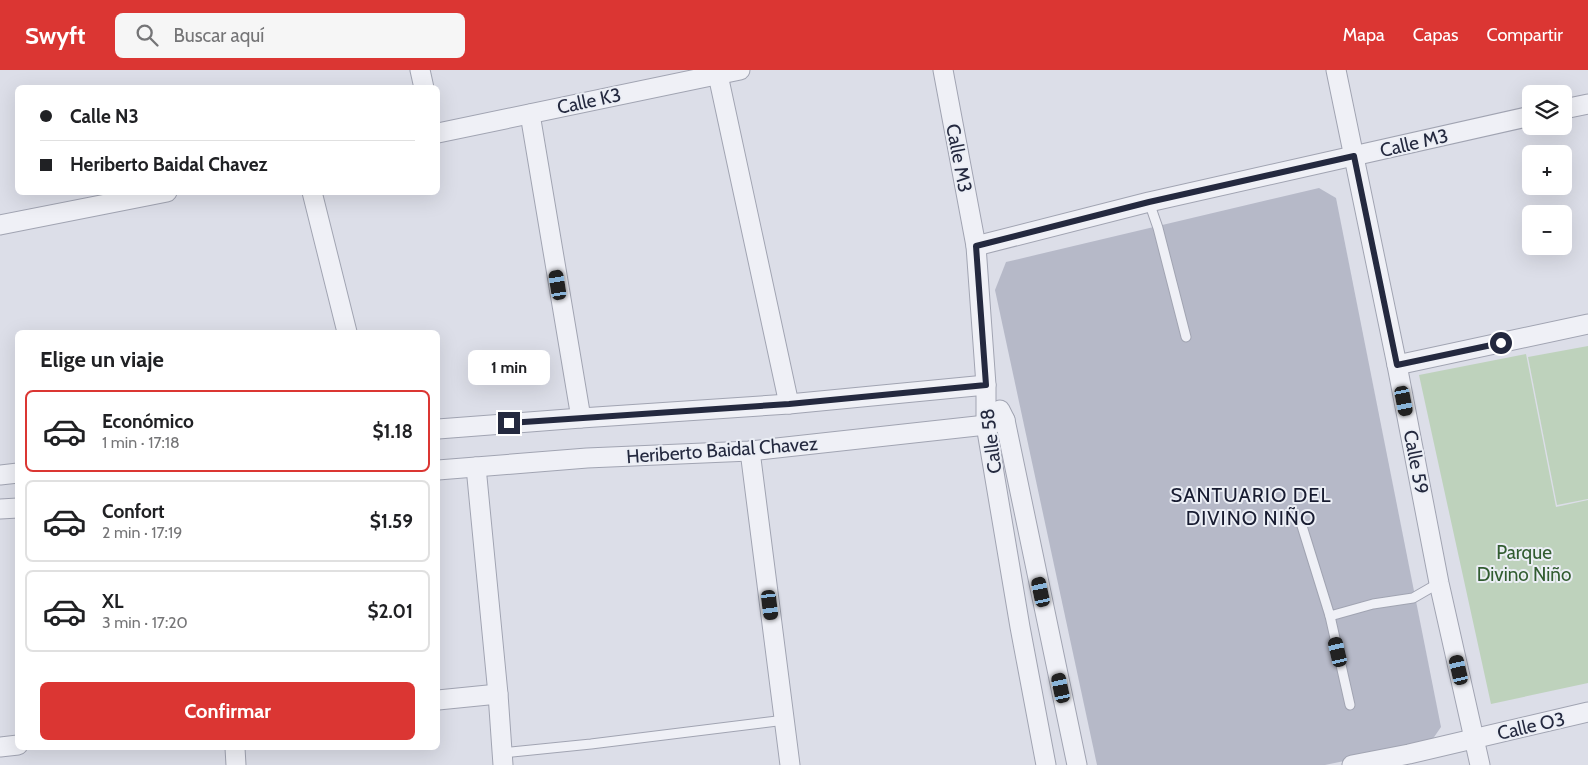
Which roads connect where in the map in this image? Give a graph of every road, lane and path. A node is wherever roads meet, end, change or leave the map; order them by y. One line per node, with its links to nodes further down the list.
1 (420, 70): 6 (street)
2 (740, 70): 5 (street, Calle K3)
3 (943, 70): 17 (street, Calle M3)
4 (1336, 70): 12 (street, Calle 59)
5 (718, 75): 9 (street, Calle K3); 23 (street)
6 (423, 85)
7 (1588, 104): 8 (street)
8 (1572, 107)
9 (530, 114): 11 (street, Calle K3); 24 (street)
10 (1522, 118): 12 (street, Calle M3)
11 (440, 133)
12 (1354, 156): 15 (street, Calle M3); 21 (street, Calle 59)
13 (151, 195): 16 (street)
14 (313, 195): 19 (street)
15 (1149, 202): 17 (street, Calle M3); 20 (lane)
16 (0, 224)
17 (976, 246): 22 (street, Calle M3)
18 (1588, 324): 21 (street)
19 (346, 330)
20 (1186, 337)
21 (1397, 365): 36 (street, Calle 59)
22 (986, 385): 23 (street); 25 (street, Calle 58); 26 (street, Calle 58)
23 (789, 404): 24 (street)
24 (580, 418): 27 (street)
25 (1005, 420): 26 (street, Heriberto Baidal Chavez); 51 (street, Calle 58)
26 (986, 425): 28 (street, Heriberto Baidal Chavez); 50 (street, Calle 58)
27 (440, 429)
28 (750, 452): 29 (street, Heriberto Baidal Chavez); 42 (street)
29 (476, 467): 30 (street, Heriberto Baidal Chavez); 38 (street)
30 (440, 470)
31 (15, 473): 32 (street)
32 (0, 474)
33 (15, 508): 34 (street)
34 (0, 510)
35 (1302, 526): 37 (lane)
36 (1439, 583): 37 (lane); 43 (street, Calle 59)
37 (1330, 616): 40 (lane)
38 (498, 694): 39 (street); 47 (street)
39 (440, 700)
40 (1350, 706)
41 (1588, 712): 43 (street, Calle O3)
42 (785, 720): 47 (lane); 49 (street)
43 (1474, 739): 52 (street, Calle O3); 53 (street, Calle 59)
44 (15, 745): 45 (street)
45 (0, 747)
46 (235, 750): 48 (street)
47 (502, 759)
48 (236, 765)
49 (790, 765)
50 (1046, 765)
51 (1077, 765)
52 (1352, 765)
53 (1480, 765)

